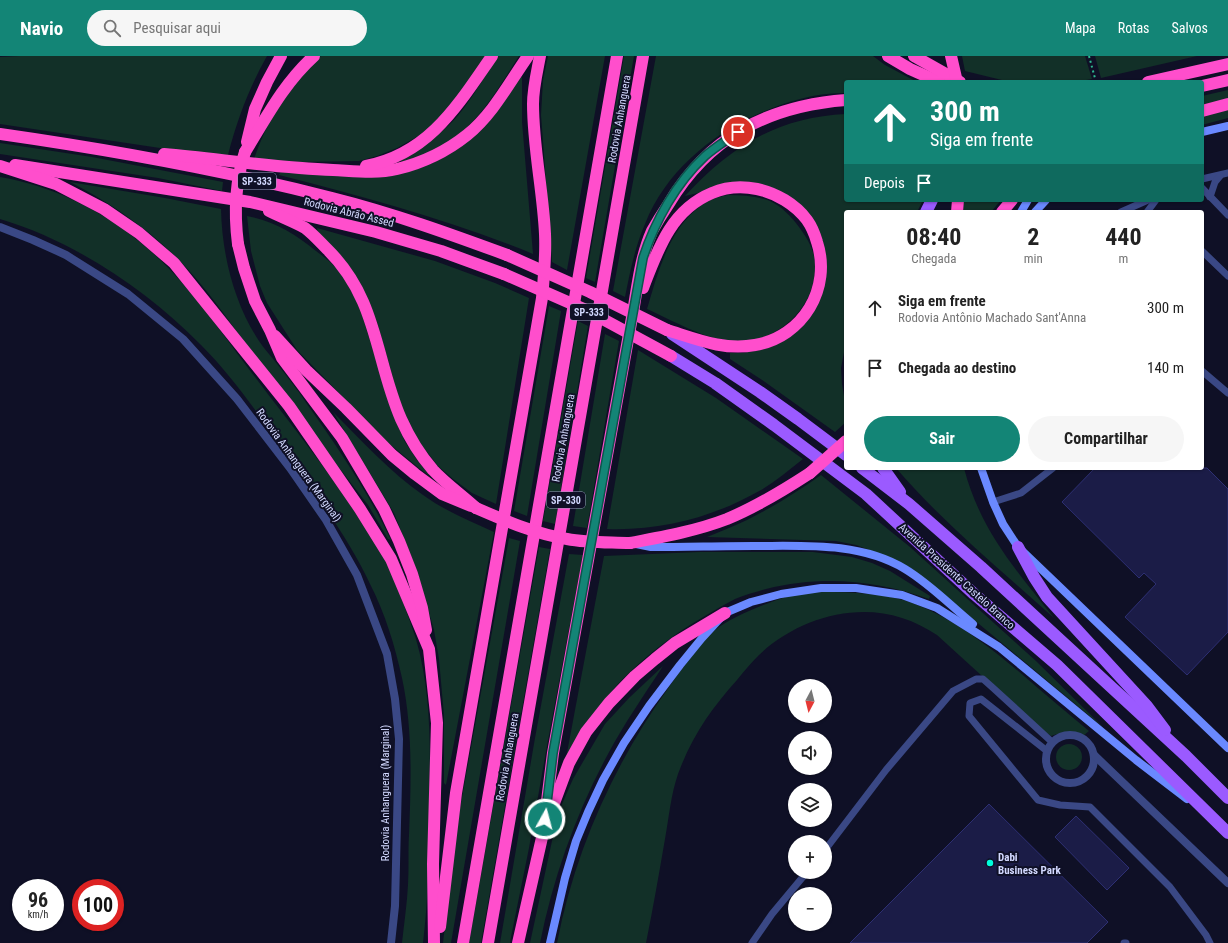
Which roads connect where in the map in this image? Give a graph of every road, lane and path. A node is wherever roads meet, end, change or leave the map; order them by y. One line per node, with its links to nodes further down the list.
1 (280, 56): 27 (highway)
2 (314, 56): 27 (highway)
3 (492, 56): 30 (highway)
4 (528, 56): 30 (highway)
5 (540, 56): 80 (highway)
6 (617, 56): 81 (highway, Rodovia Anhanguera / SP-330)
7 (643, 56): 82 (highway, Rodovia Anhanguera / SP-330)
8 (888, 56): 13 (highway)
9 (914, 56): 14 (highway)
10 (951, 56): 15 (highway, bridge)
11 (1089, 56): 16 (path)
12 (1228, 64): 17 (highway)
13 (935, 80)
14 (955, 80)
15 (957, 80)
16 (1095, 80)
17 (1157, 80)
18 (1228, 80): 19 (highway)
19 (1204, 86)
20 (844, 100): 47 (highway)
21 (1228, 104): 22 (highway)
22 (1204, 111)
23 (1228, 126): 24 (main road)
24 (1204, 132)
25 (0, 134): 26 (highway, Rodovia Abrão Assed / SP-333)
26 (79, 146): 30 (highway); 49 (highway, Rodovia Abrão Assed / SP-333, bridge)
27 (245, 152): 48 (highway, bridge)
28 (0, 163): 36 (highway, Rodovia Abrão Assed / SP-333)
29 (0, 166): 66 (highway)
30 (343, 171)
31 (1228, 173): 32 (lane)
32 (1220, 176): 33 (lane); 35 (lane)
33 (1204, 179)
34 (1204, 190): 35 (lane)
35 (1210, 196): 43 (lane)
36 (250, 202): 50 (highway, Rodovia Abrão Assed / SP-333, bridge); 61 (highway)
37 (1010, 202): 40 (highway)
38 (1044, 202): 41 (main road)
39 (1144, 202): 42 (lane)
40 (1004, 210)
41 (1037, 210)
42 (1126, 210)
43 (1228, 215)
44 (0, 228): 78 (street, Rodovia Anhanguera (Marginal))
45 (1204, 253): 46 (lane)
46 (1228, 276)
47 (631, 323): 49 (highway, Rodovia Abrão Assed); 74 (highway, SP-330)
48 (270, 330): 61 (highway); 66 (highway)
49 (667, 330): 54 (main road)
50 (671, 356): 73 (main road, Avenida Presidente Castelo Branco)
51 (1204, 373): 52 (lane)
52 (1228, 393)
53 (844, 443): 62 (highway, bridge)
54 (844, 453)
55 (865, 470): 60 (main road, Avenida Presidente Castelo Branco)
56 (884, 470): 60 (main road)
57 (982, 470): 59 (main road)
58 (1050, 470): 59 (lane)
59 (993, 502): 63 (main road)
60 (909, 504): 71 (main road, Avenida Presidente Castelo Branco)
61 (476, 508): 62 (highway, bridge)
62 (630, 543): 65 (main road)
63 (1018, 547): 68 (main road); 71 (main road)
64 (726, 613): 65 (main road, Avenida Presidente Castelo Branco); 74 (highway); 84 (main road)
65 (999, 646): 73 (main road, Avenida Presidente Castelo Branco)
66 (429, 649): 79 (highway)
67 (1052, 742): 69 (street); 70 (street); 75 (lane)
68 (1228, 748)
69 (1047, 750): 70 (street); 86 (lane)
70 (1094, 755): 77 (street)
71 (1186, 756): 72 (main road, Avenida Presidente Castelo Branco)
72 (1228, 798)
73 (1224, 829)
74 (543, 833): 83 (highway)
75 (832, 841)
76 (801, 879): 85 (lane)
77 (1228, 884)
78 (391, 943)
79 (434, 943)
80 (438, 943)
81 (463, 943)
82 (488, 943)
83 (518, 943)
84 (550, 943)
85 (752, 943)
86 (1210, 943)

